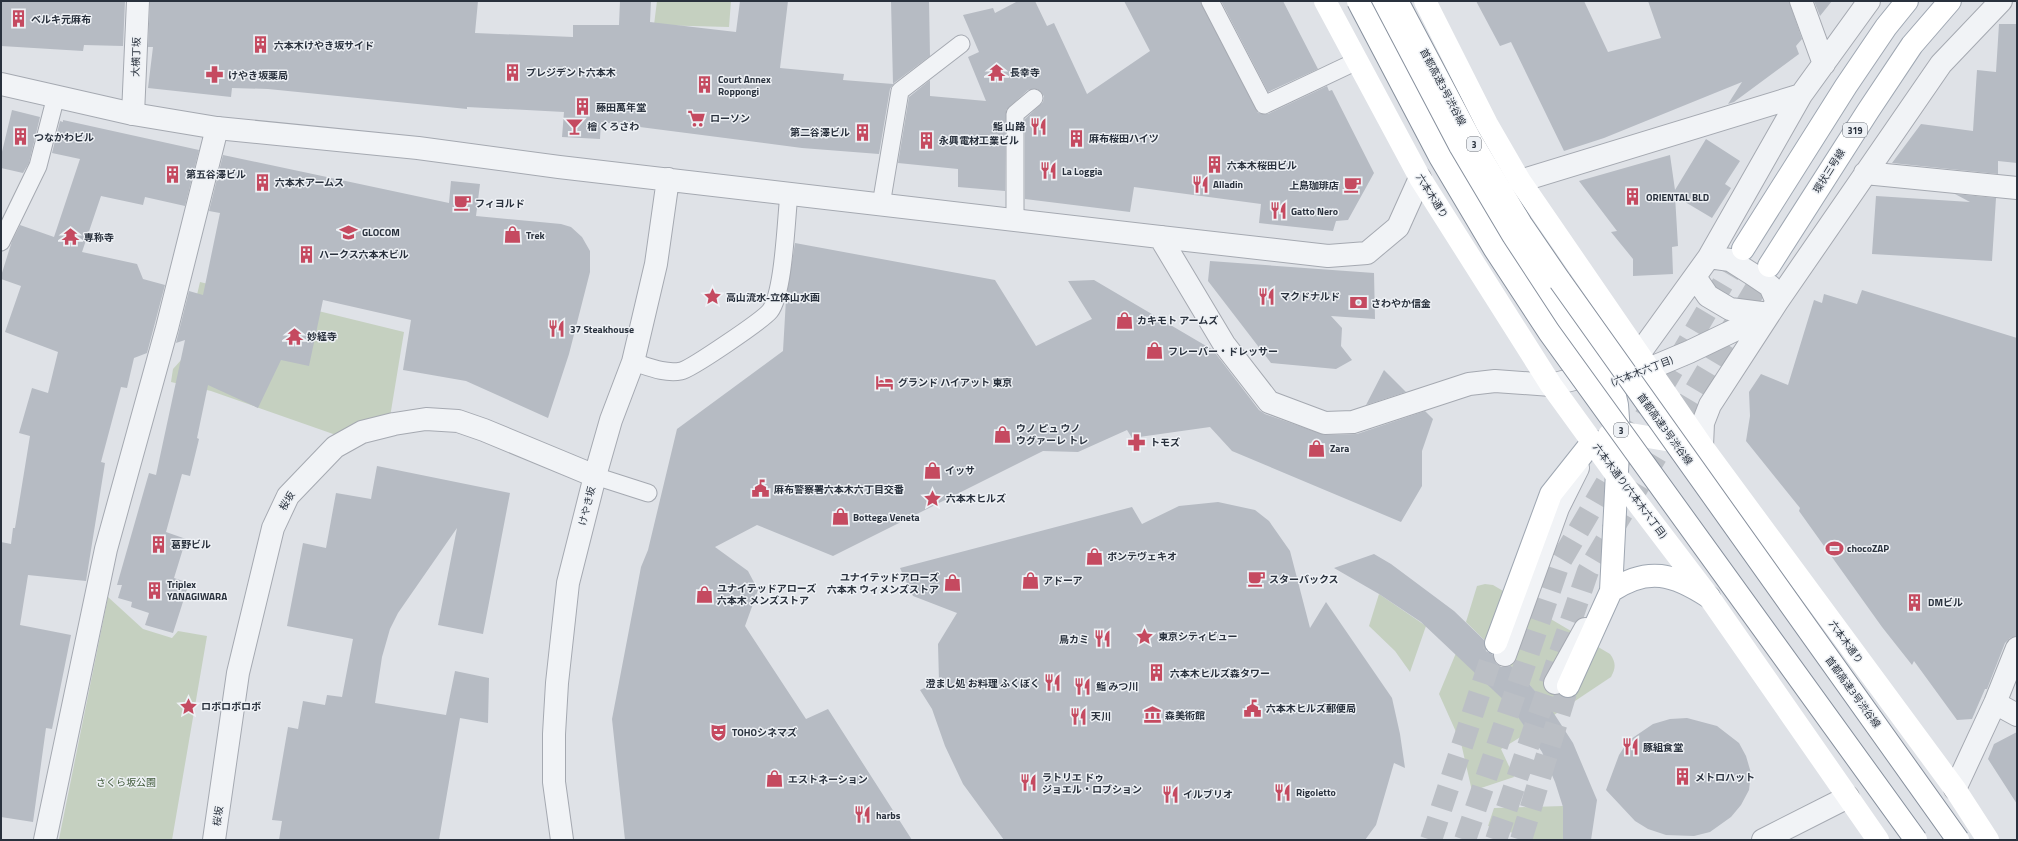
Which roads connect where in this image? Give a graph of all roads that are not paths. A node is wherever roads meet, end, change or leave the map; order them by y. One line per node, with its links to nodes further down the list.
1 (138, 1): 20 (street, 大横丁坂)
2 (1210, 1): 14 (lane)
3 (1325, 1): 14 (main road, 六本木通り)
4 (1358, 1): 61 (main road, 3, bridge)
5 (1378, 1): 39 (main road)
6 (1397, 1): 62 (main road, 首都高速3号渋谷線 / 3, bridge)
7 (1425, 1): 25 (main road)
8 (1801, 1): 15 (street)
9 (1869, 1): 15 (street, (六本木六丁目))
10 (1907, 1): 32 (main road)
11 (1950, 1): 34 (main road, 環状三号線 / 319)
12 (2001, 1): 22 (street)
13 (961, 44): 28 (lane)
14 (1357, 61): 23 (main road, 六本木通り)
15 (1824, 64): 18 (street, (六本木六丁目))
16 (1, 84): 17 (street)
17 (56, 96): 20 (street); 31 (lane)
18 (1801, 96): 25 (street); 33 (street, (六本木六丁目))
19 (1034, 98): 29 (lane)
20 (133, 114): 21 (street)
21 (217, 128): 24 (street); 56 (street)
22 (1865, 174): 26 (street); 36 (street)
23 (1420, 178): 30 (street); 40 (main road, 六本木通り)
24 (668, 179): 27 (street); 37 (street, けやき坂)
25 (1520, 181): 38 (main road)
26 (2017, 188)
27 (789, 194): 28 (street); 37 (lane)
28 (881, 205): 29 (street)
29 (1015, 220): 30 (street)
30 (1160, 237): 40 (street, (六本木六丁目))
31 (1, 242)
32 (1742, 249)
33 (1709, 257): 35 (street, (六本木六丁目)); 36 (street)
34 (1769, 266)
35 (1695, 277): 36 (street); 38 (street, (六本木六丁目))
36 (1773, 308): 38 (street, (六本木六丁目)); 43 (street)
37 (633, 362): 44 (street, けやき坂)
38 (1645, 362): 39 (street, (六本木六丁目)); 43 (main road)
39 (1609, 377): 40 (street, (六本木六丁目)); 41 (main road)
40 (1551, 385): 42 (main road, 六本木通り(六本木六丁目))
41 (1619, 432): 42 (main road); 43 (main road); 45 (main road)
42 (1593, 441): 45 (main road, 六本木通り(六本木六丁目)); 50 (street); 50 (main road)
43 (1702, 446): 54 (main road, 六本木通り)
44 (595, 476): 46 (lane); 57 (street, 桜坂); 58 (street, けやき坂)
45 (1617, 476): 47 (main road); 48 (main road, 六本木通り(六本木六丁目))
46 (648, 493)
47 (1611, 591): 48 (main road); 51 (main road)
48 (1709, 597): 55 (main road)
49 (2017, 648): 52 (street)
50 (1500, 649)
51 (1561, 684)
52 (1996, 703): 53 (street); 54 (street)
53 (2017, 715)
54 (1954, 789): 63 (main road, 六本木通り)
55 (1848, 797): 59 (street); 60 (main road)
56 (44, 840)
57 (214, 840)
58 (562, 840)
59 (1763, 840)
60 (1878, 840)
61 (1916, 840)
62 (1958, 840)
63 (1988, 840)

